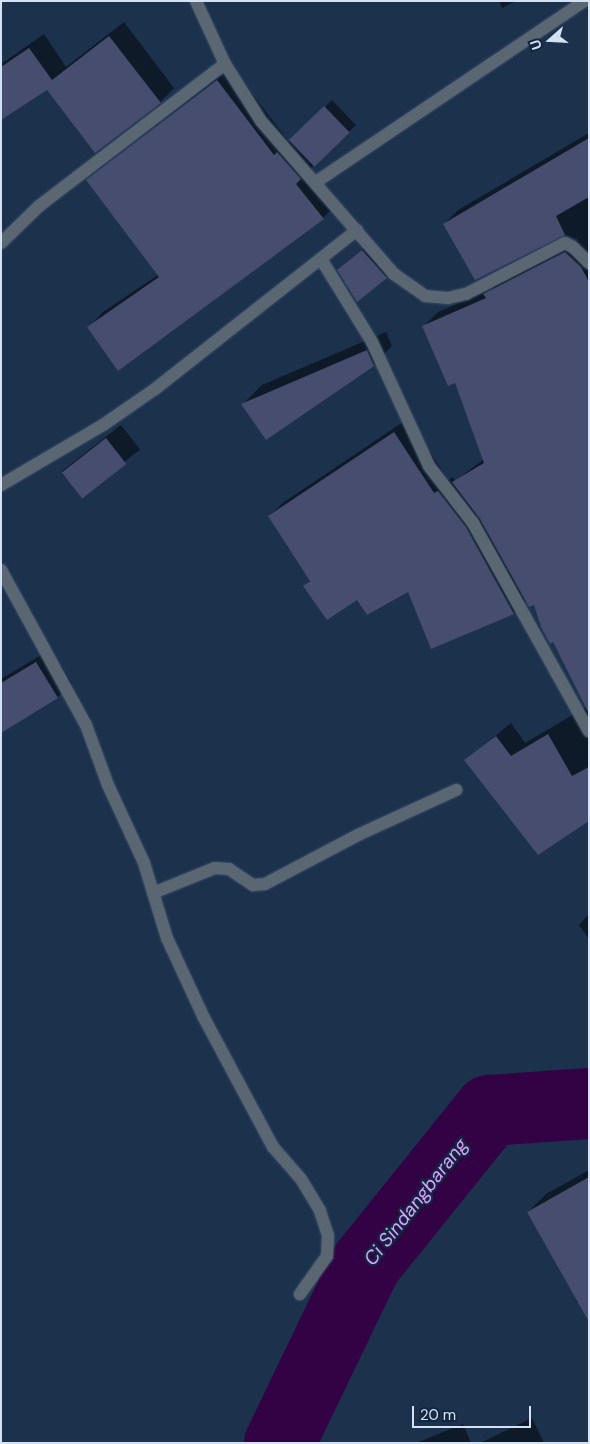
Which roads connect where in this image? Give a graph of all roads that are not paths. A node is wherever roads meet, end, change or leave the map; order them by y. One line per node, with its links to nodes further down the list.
1 (196, 1): 3 (street)
2 (584, 1): 4 (street)
3 (225, 64): 4 (street); 6 (street)
4 (316, 182): 5 (street)
5 (356, 230): 7 (street); 8 (street)
6 (1, 243)
7 (321, 259): 9 (street); 11 (street)
8 (589, 263)
9 (1, 485)
10 (1, 570): 13 (street)
11 (589, 731)
12 (456, 790): 13 (street)
13 (153, 893): 14 (street)
14 (300, 1294)

